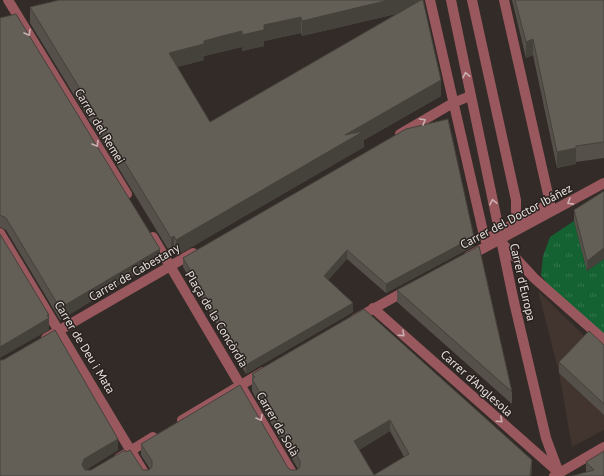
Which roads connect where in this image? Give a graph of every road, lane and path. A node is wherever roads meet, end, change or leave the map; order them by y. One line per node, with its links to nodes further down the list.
1 (3, 0): 7 (street)
2 (8, 0): 12 (street, Carrer del Remei, one-way to 12)
3 (430, 0): 9 (street)
4 (451, 0): 8 (street, Carrer d'Europa, one-way to 4)
5 (472, 0): 14 (street)
6 (504, 0): 14 (street, Carrer del Doctor Ibáñez)
7 (0, 1)
8 (470, 96): 9 (street); 16 (street, Carrer d'Europa, one-way to 8)
9 (453, 103): 10 (street, one-way to 9); 16 (street, Carrer del Doctor Ibáñez)
10 (391, 139)
11 (604, 183): 14 (street, Carrer del Doctor Ibáñez, one-way to 14)
12 (134, 206)
13 (146, 226): 19 (street)
14 (516, 227): 16 (street, Carrer del Doctor Ibáñez)
15 (0, 233): 23 (street, Carrer de Deu i Mata)
16 (500, 236): 18 (street, Carrer del Doctor Ibáñez); 24 (street); 31 (street, Carrer d'Europa)
17 (205, 246): 19 (street, Carrer de Cabestany)
18 (460, 261)
19 (171, 266): 23 (street, Carrer de Cabestany); 27 (street, Plaça de la Concòrdia)
20 (420, 283): 21 (street)
21 (373, 308): 22 (street); 31 (street, Carrer d'Anglesola, one-way to 31)
22 (347, 324)
23 (60, 330): 25 (street, Carrer de Cabestany); 29 (street, Carrer de Deu i Mata)
24 (604, 340)
25 (40, 342)
26 (274, 366): 27 (street)
27 (240, 384): 29 (street); 33 (street, Carrer de Solà, one-way to 33)
28 (604, 447): 31 (street)
29 (131, 450): 30 (street); 32 (street, Carrer de Deu i Mata)
30 (110, 463)
31 (559, 475)
32 (146, 476)
33 (294, 476)

